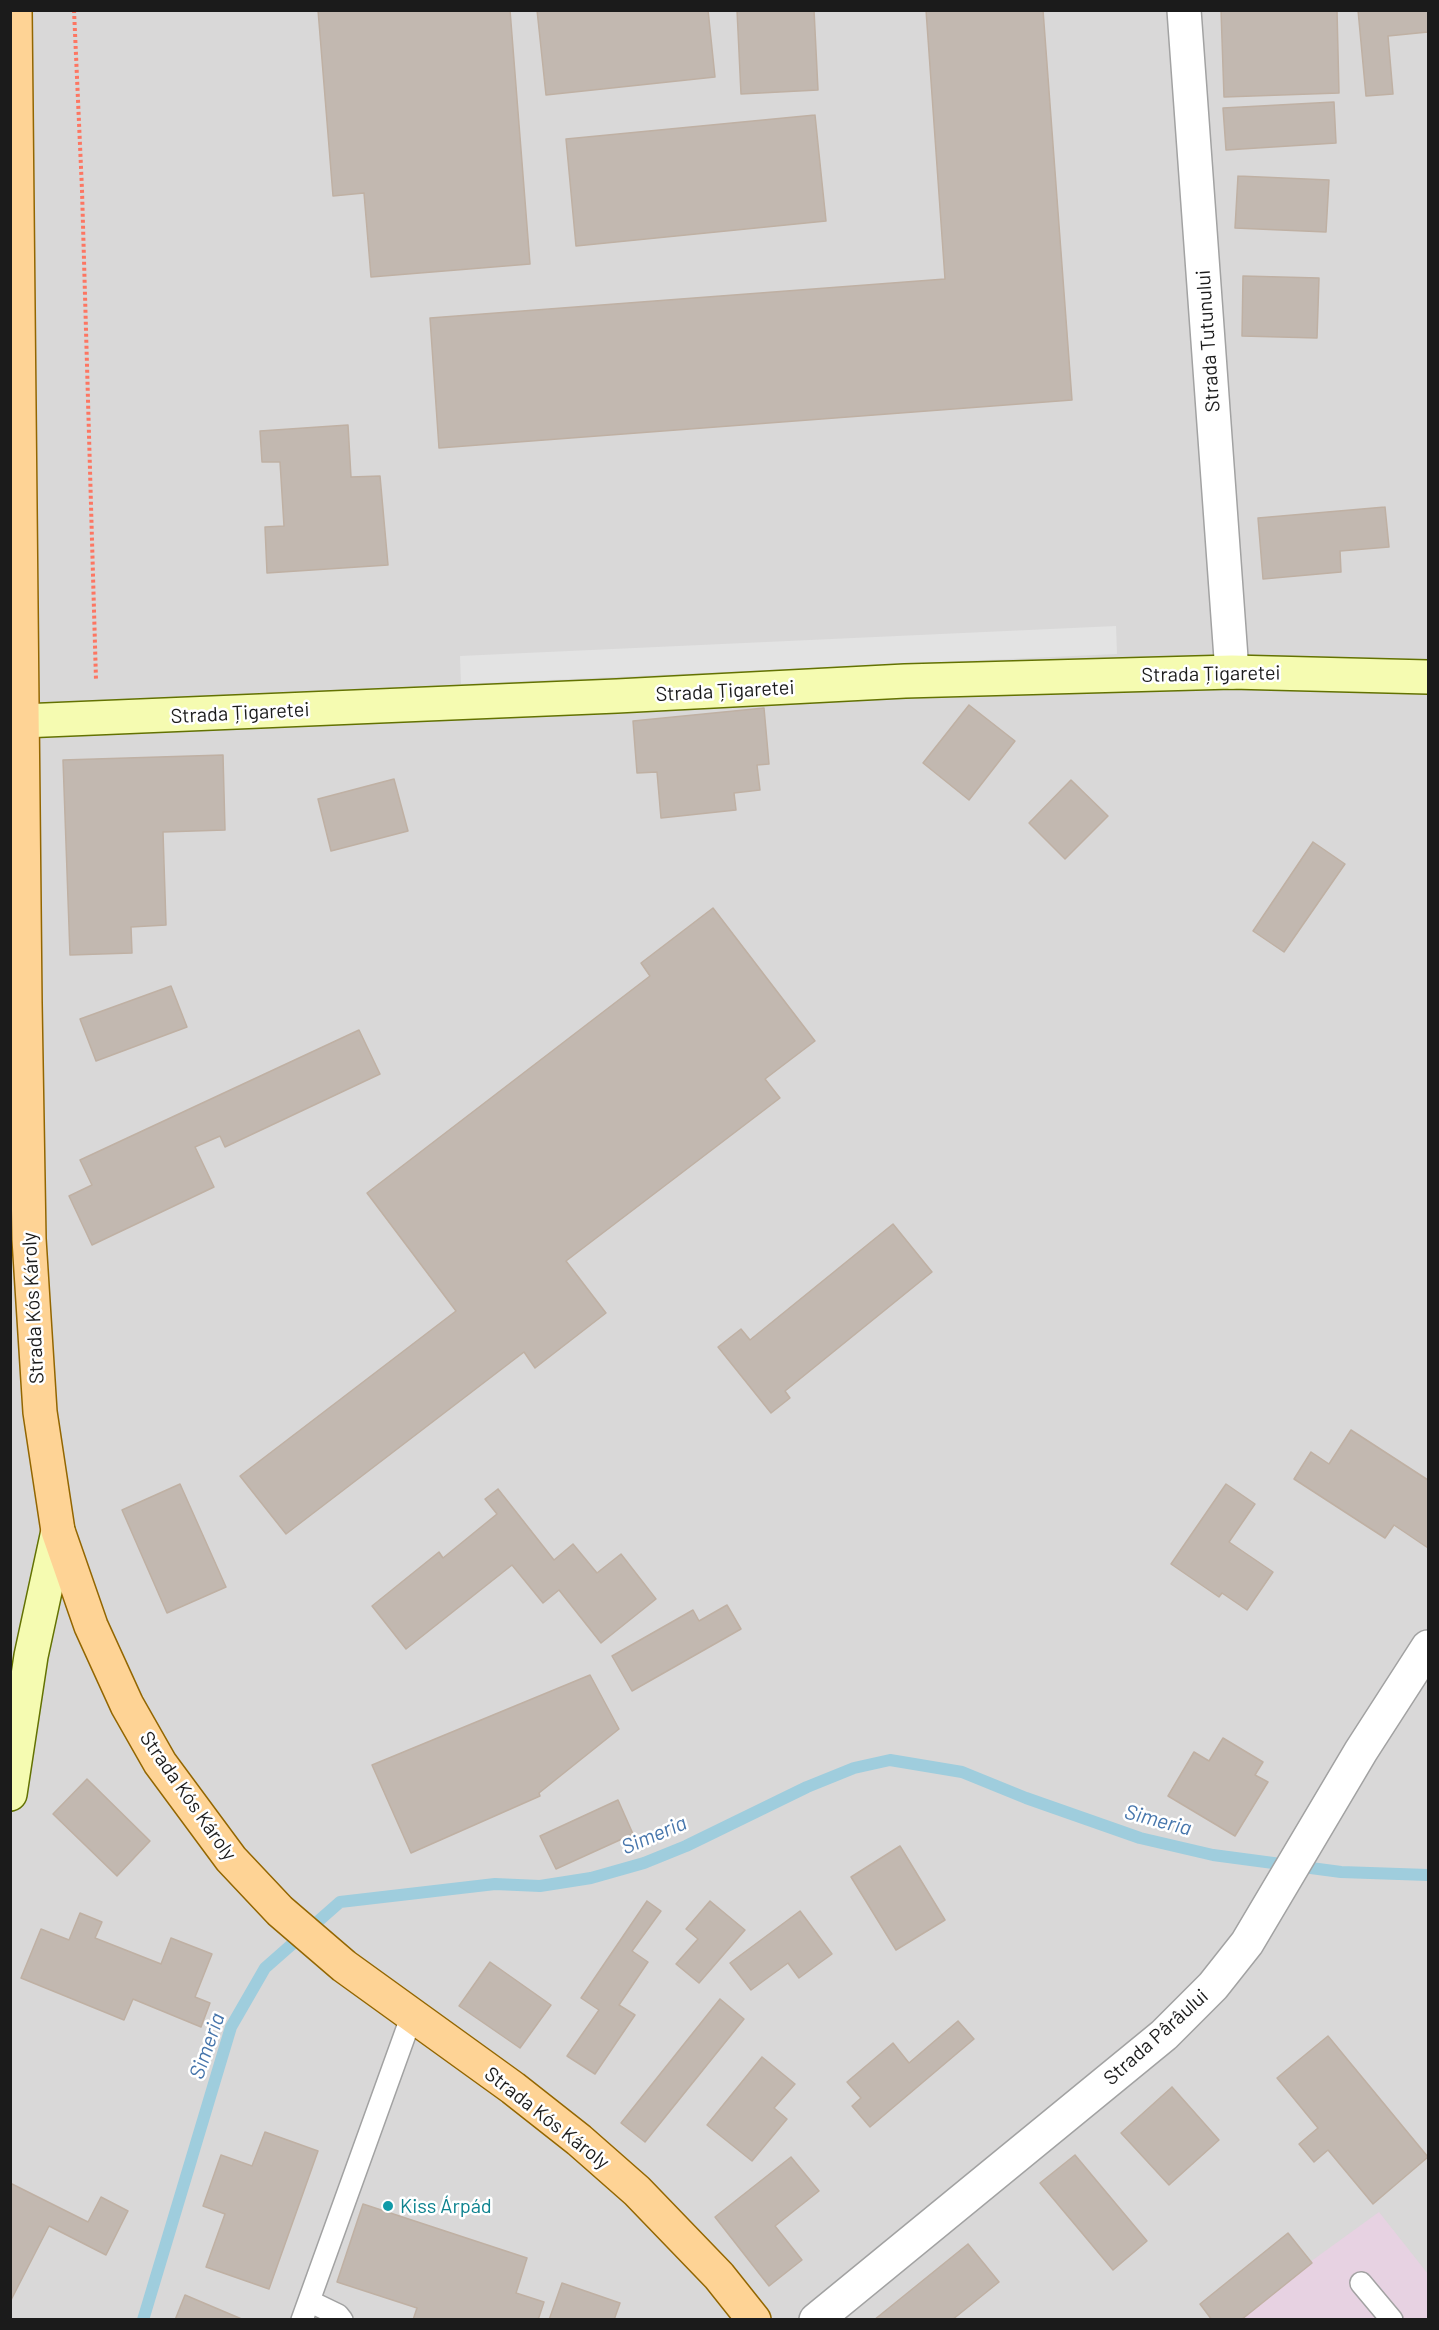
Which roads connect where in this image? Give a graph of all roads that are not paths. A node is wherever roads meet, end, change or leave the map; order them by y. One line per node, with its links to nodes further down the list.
1 (15, 10): 3 (main road, Strada Kós Károly)
2 (1184, 10): 4 (street, Strada Tutunului)
3 (14, 203): 6 (main road, Strada Kós Károly)
4 (1232, 672): 5 (main road, Strada Țigaretei); 6 (main road, Strada Țigaretei)
5 (1428, 677)
6 (22, 721): 7 (main road, Strada Kós Károly)
7 (58, 1531): 9 (main road); 10 (main road, Strada Kós Károly)
8 (1428, 1647): 15 (street, Strada Pârâului)
9 (10, 1794)
10 (412, 2015): 12 (lane); 14 (main road, Strada Kós Károly)
11 (1361, 2283): 16 (lane)
12 (305, 2310): 13 (lane)
13 (342, 2319)
14 (753, 2319)
15 (816, 2319)
16 (1392, 2319)

